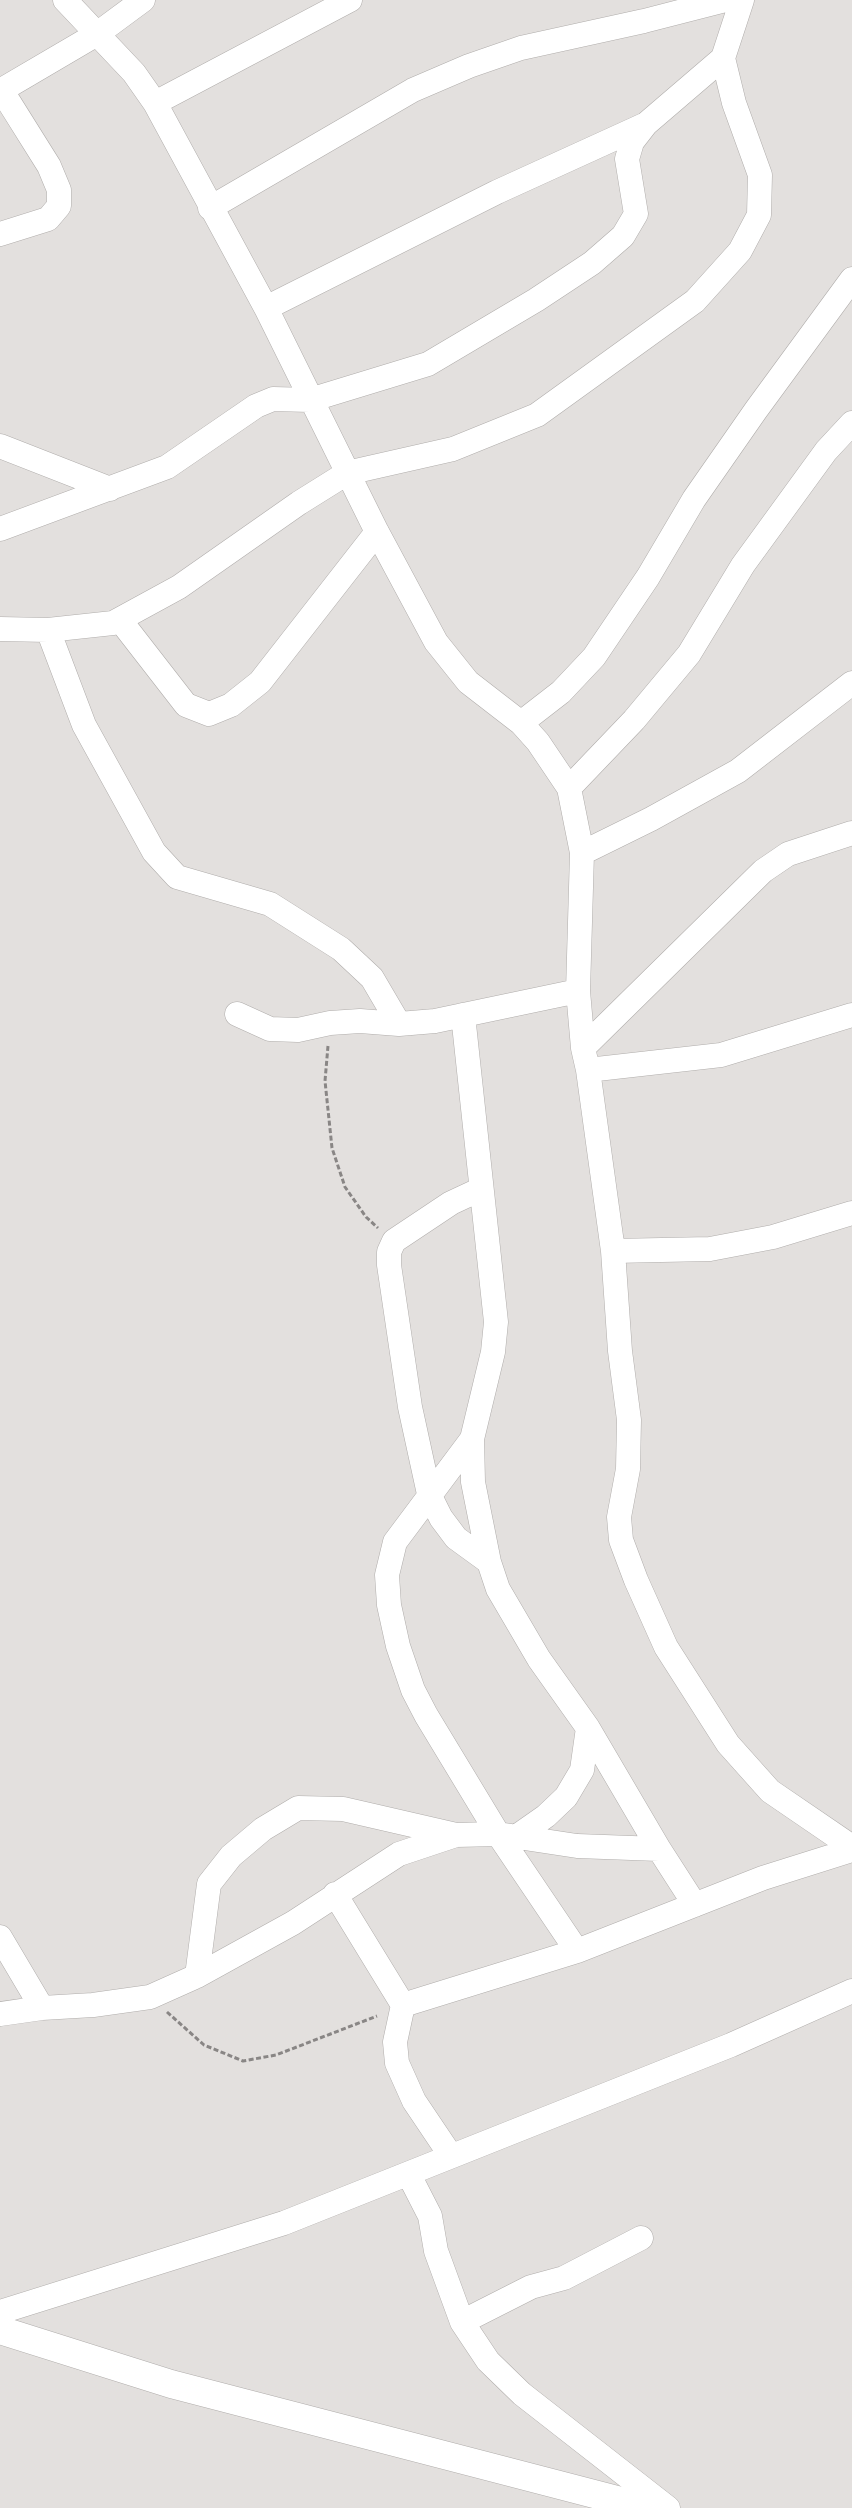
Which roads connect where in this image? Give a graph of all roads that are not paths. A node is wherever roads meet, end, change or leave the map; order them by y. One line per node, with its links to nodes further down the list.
1 (65, 0): 6 (street)
2 (143, 0): 6 (street)
3 (350, 0): 9 (street)
4 (726, 0): 11 (street)
5 (742, 0): 7 (street)
6 (97, 34): 8 (street); 9 (street)
7 (723, 58): 10 (street); 18 (street)
8 (1, 91): 12 (street)
9 (155, 103): 11 (street)
10 (646, 124): 14 (street); 15 (street)
11 (210, 208): 14 (street)
12 (0, 234)
13 (852, 280): 26 (street)
14 (266, 308): 15 (street)
15 (310, 400): 18 (street); 19 (street)
16 (852, 423): 27 (street)
17 (0, 446): 19 (street)
18 (348, 473): 21 (street); 22 (street)
19 (110, 489): 20 (street)
20 (0, 529)
21 (377, 532): 22 (street); 26 (street)
22 (120, 620): 24 (street)
23 (0, 629): 24 (street)
24 (48, 630): 34 (street)
25 (852, 683): 29 (street)
26 (521, 723): 27 (street)
27 (569, 788): 29 (street)
28 (852, 833): 35 (street)
29 (582, 853): 30 (street)
30 (578, 992): 32 (street); 35 (street)
31 (237, 1014): 34 (street)
32 (463, 1015): 34 (street); 36 (street)
33 (852, 1015): 35 (street)
34 (399, 1024)
35 (585, 1059): 38 (street)
36 (480, 1189): 39 (street); 40 (street)
37 (852, 1213): 38 (street)
38 (613, 1251): 45 (street)
39 (472, 1439): 40 (street); 41 (street)
40 (429, 1494): 41 (street); 44 (street)
41 (488, 1562): 42 (street)
42 (588, 1728): 44 (street); 46 (street)
43 (456, 1835): 44 (street); 47 (street); 51 (street)
44 (507, 1836): 46 (street); 50 (street)
45 (852, 1848): 48 (street)
46 (659, 1849): 48 (street)
47 (336, 1894): 51 (street); 53 (street)
48 (695, 1905): 50 (street)
49 (0, 1937): 54 (street)
50 (577, 1951): 53 (street)
51 (197, 1976): 54 (street)
52 (852, 1991): 56 (street)
53 (403, 2005): 56 (street)
54 (42, 2008): 55 (street)
55 (0, 2014)
56 (450, 2156): 57 (street)
57 (409, 2174): 59 (street); 60 (street)
58 (641, 2238): 60 (street)
59 (0, 2312)
60 (462, 2322): 63 (street)
61 (0, 2330): 62 (street)
62 (648, 2508)
63 (668, 2508)

